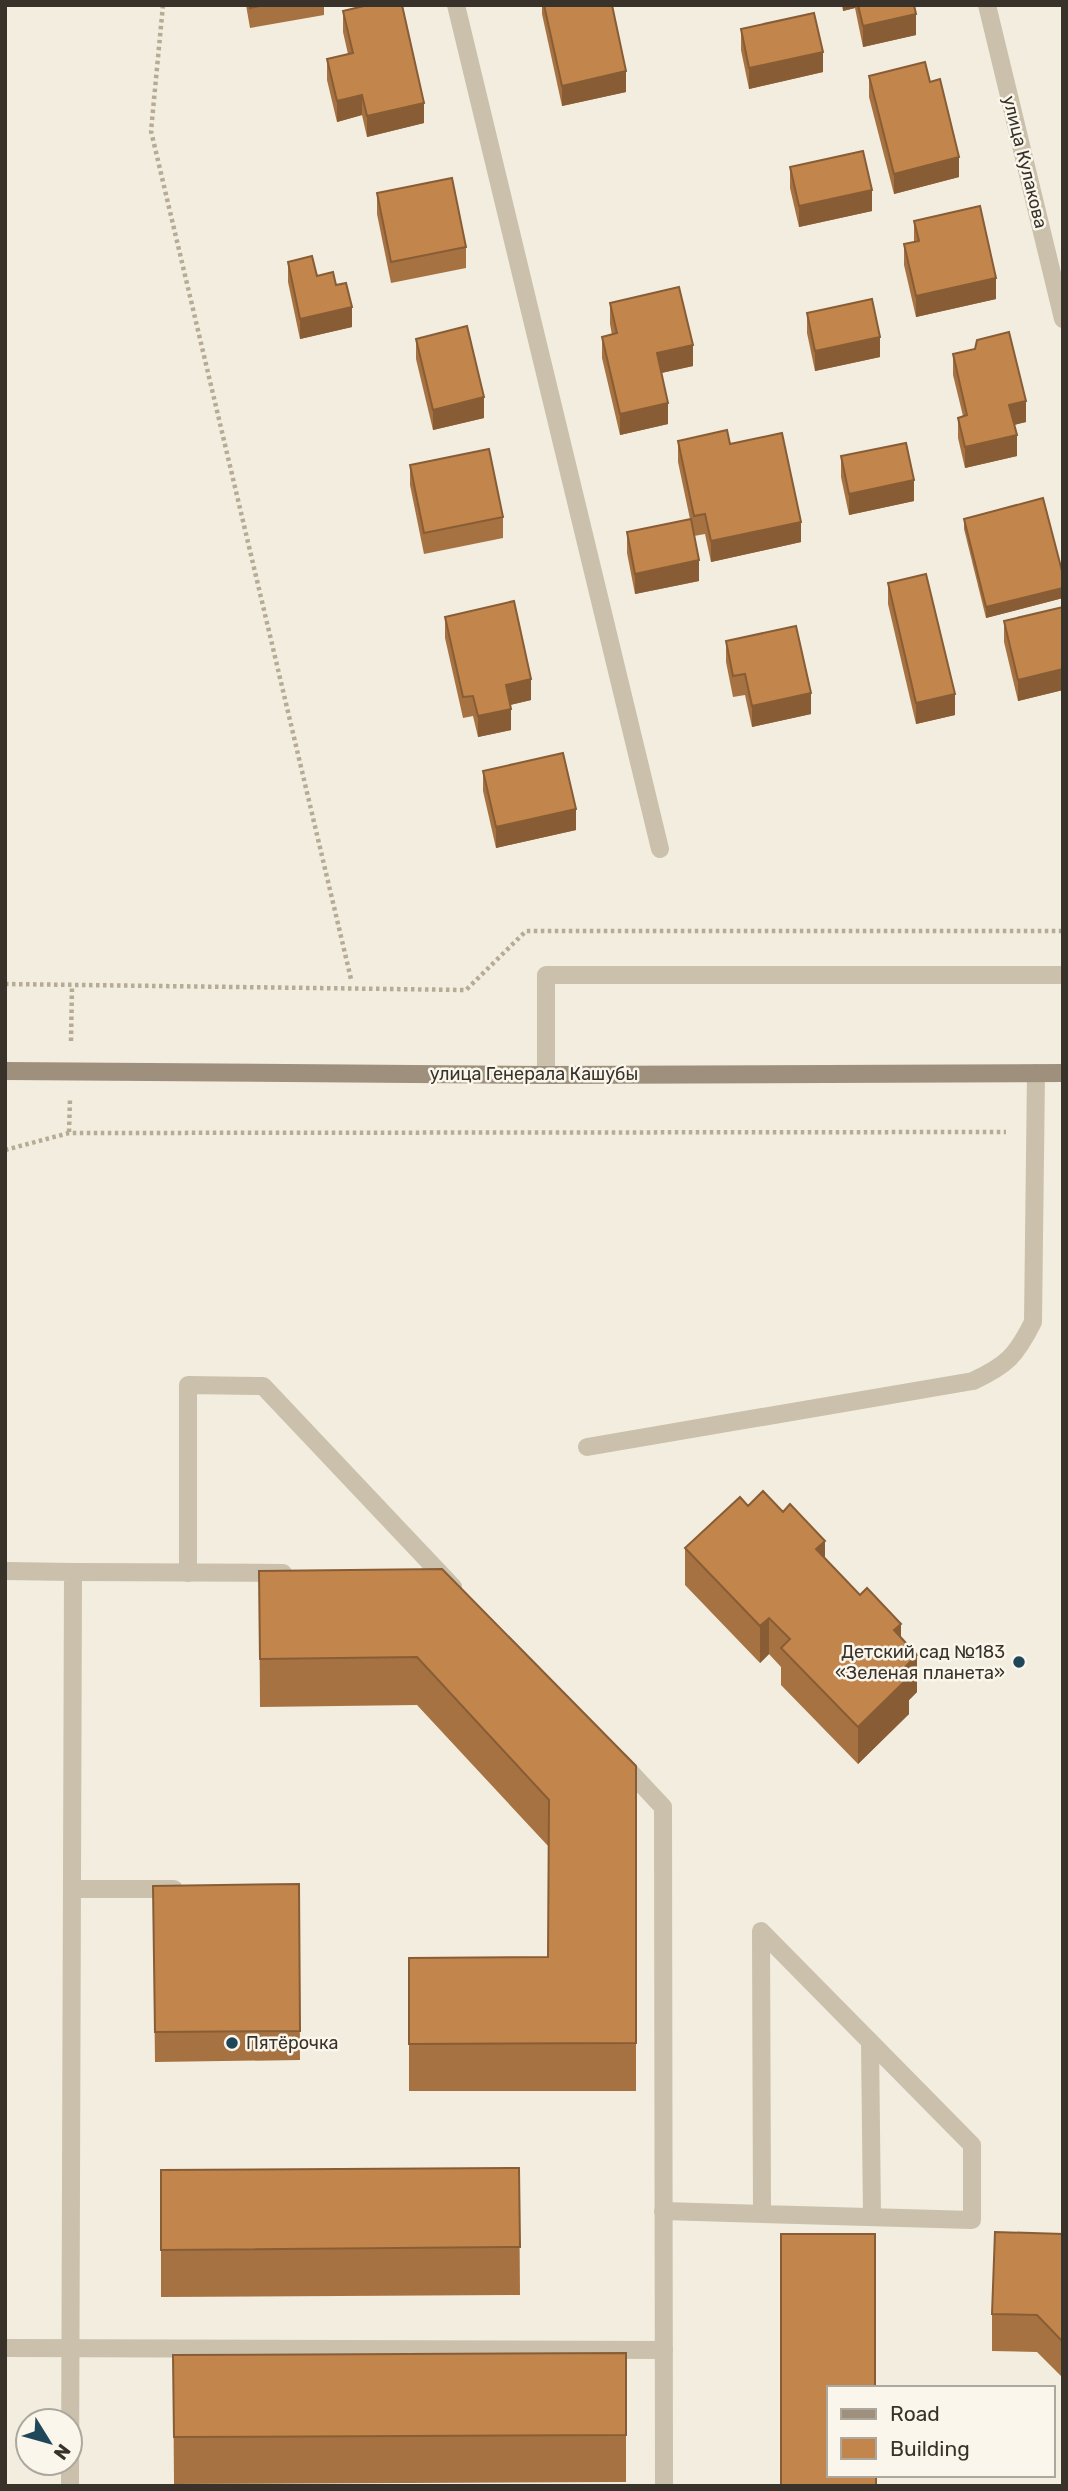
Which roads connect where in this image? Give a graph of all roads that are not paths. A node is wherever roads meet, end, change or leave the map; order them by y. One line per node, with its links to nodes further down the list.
1 (456, 5): 4 (street)
2 (987, 5): 3 (street, улица Кулакова)
3 (1063, 319)
4 (660, 849)
5 (1063, 975): 9 (street)
6 (5, 1072): 9 (street, улица Генерала Кашубы)
7 (1036, 1073): 8 (street, улица Генерала Кашубы); 9 (street, улица Генерала Кашубы); 10 (street)
8 (1063, 1073)
9 (546, 1075)
10 (586, 1447)
11 (5, 1571): 12 (street)
12 (73, 1572): 13 (street); 19 (street)
13 (188, 1573): 14 (street); 16 (street)
14 (294, 1573)
15 (414, 1573): 16 (street)
16 (440, 1573): 17 (street)
17 (468, 1603)
18 (608, 1749): 22 (street)
19 (73, 1889): 20 (street); 26 (street)
20 (192, 1889)
21 (870, 2042): 23 (street); 24 (street); 24 (street)
22 (663, 2211): 23 (street); 27 (street)
23 (762, 2213): 24 (street)
24 (872, 2216)
25 (5, 2348): 26 (street)
26 (71, 2349): 27 (street); 28 (street)
27 (664, 2350): 29 (street)
28 (71, 2486)
29 (664, 2486)

